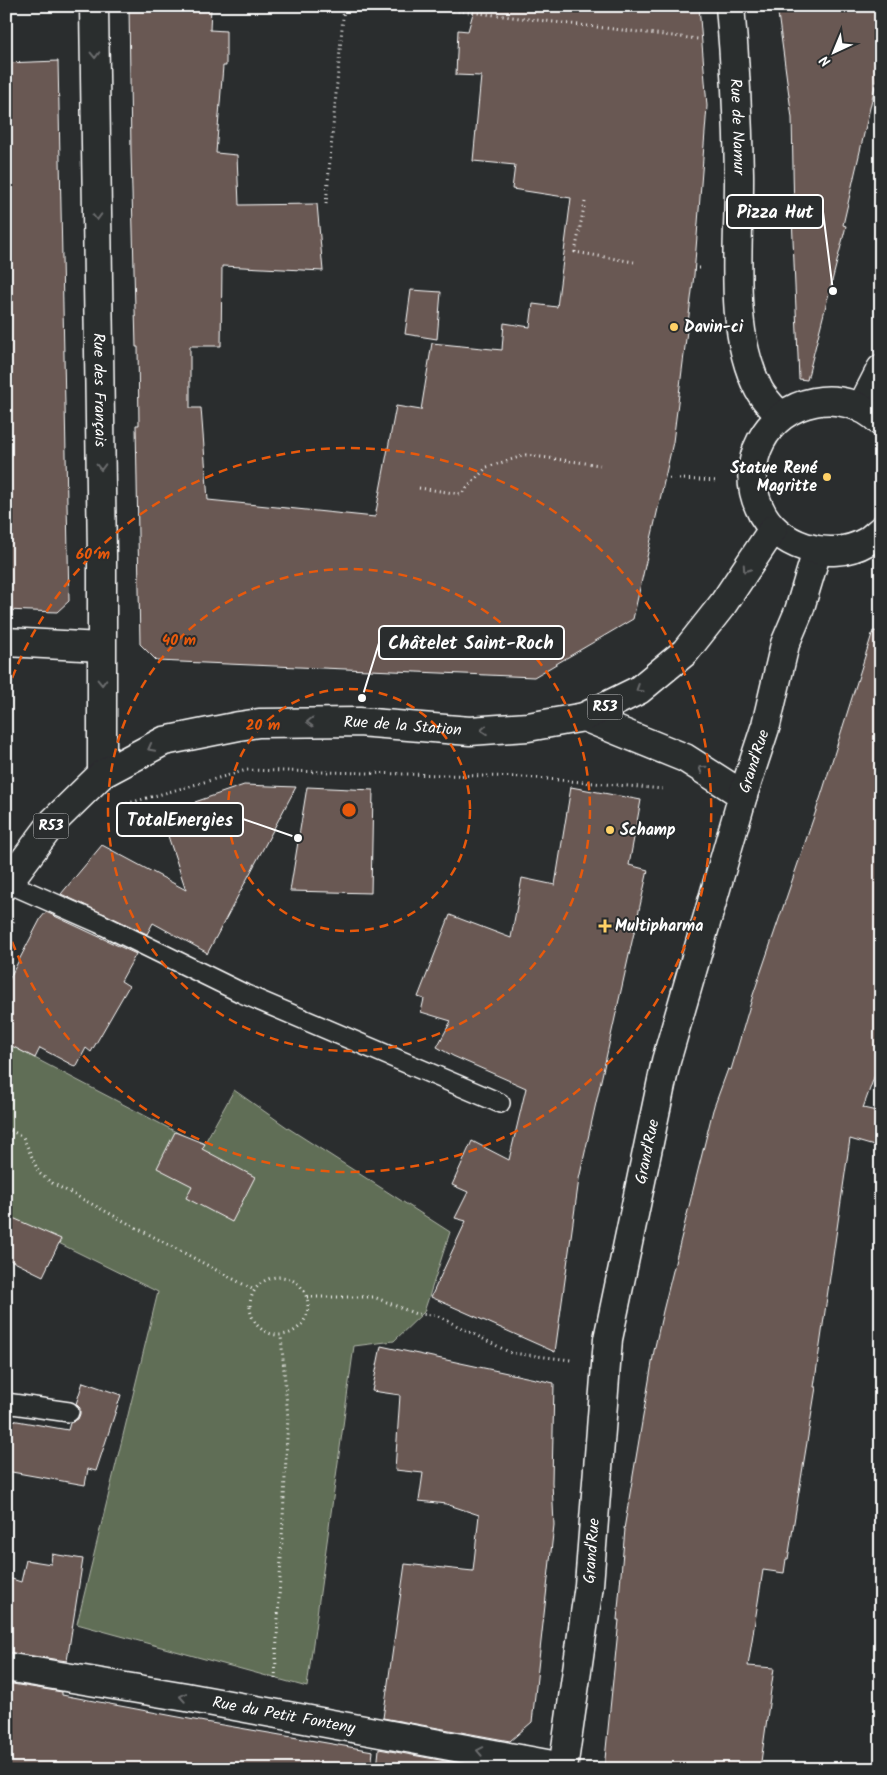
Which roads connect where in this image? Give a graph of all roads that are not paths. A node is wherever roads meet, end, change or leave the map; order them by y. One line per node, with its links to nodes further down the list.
1 (94, 6): 10 (main road, Rue des Français, one-way to 10)
2 (730, 6): 5 (main road, Rue de Namur)
3 (881, 369): 4 (main road)
4 (871, 415): 5 (main road)
5 (780, 416): 6 (main road)
6 (773, 528): 8 (main road); 11 (main road, Rue de la Station / R53, one-way to 11)
7 (876, 538): 8 (main road)
8 (817, 552): 13 (main road, Grand'Rue)
9 (6, 642): 10 (main road)
10 (101, 646): 12 (main road, Rue des Français, one-way to 12)
11 (584, 717): 12 (main road, Rue de la Station / R53, one-way to 12); 13 (main road, one-way to 11)
12 (102, 774): 14 (main road, Rue de la Station / R53)
13 (743, 795): 19 (main road, Grand'Rue)
14 (14, 887): 15 (lane)
15 (500, 1103)
16 (6, 1403): 17 (lane)
17 (69, 1412)
18 (6, 1667): 19 (main road, Rue du Petit Fonteny, one-way to 18)
19 (563, 1768)

